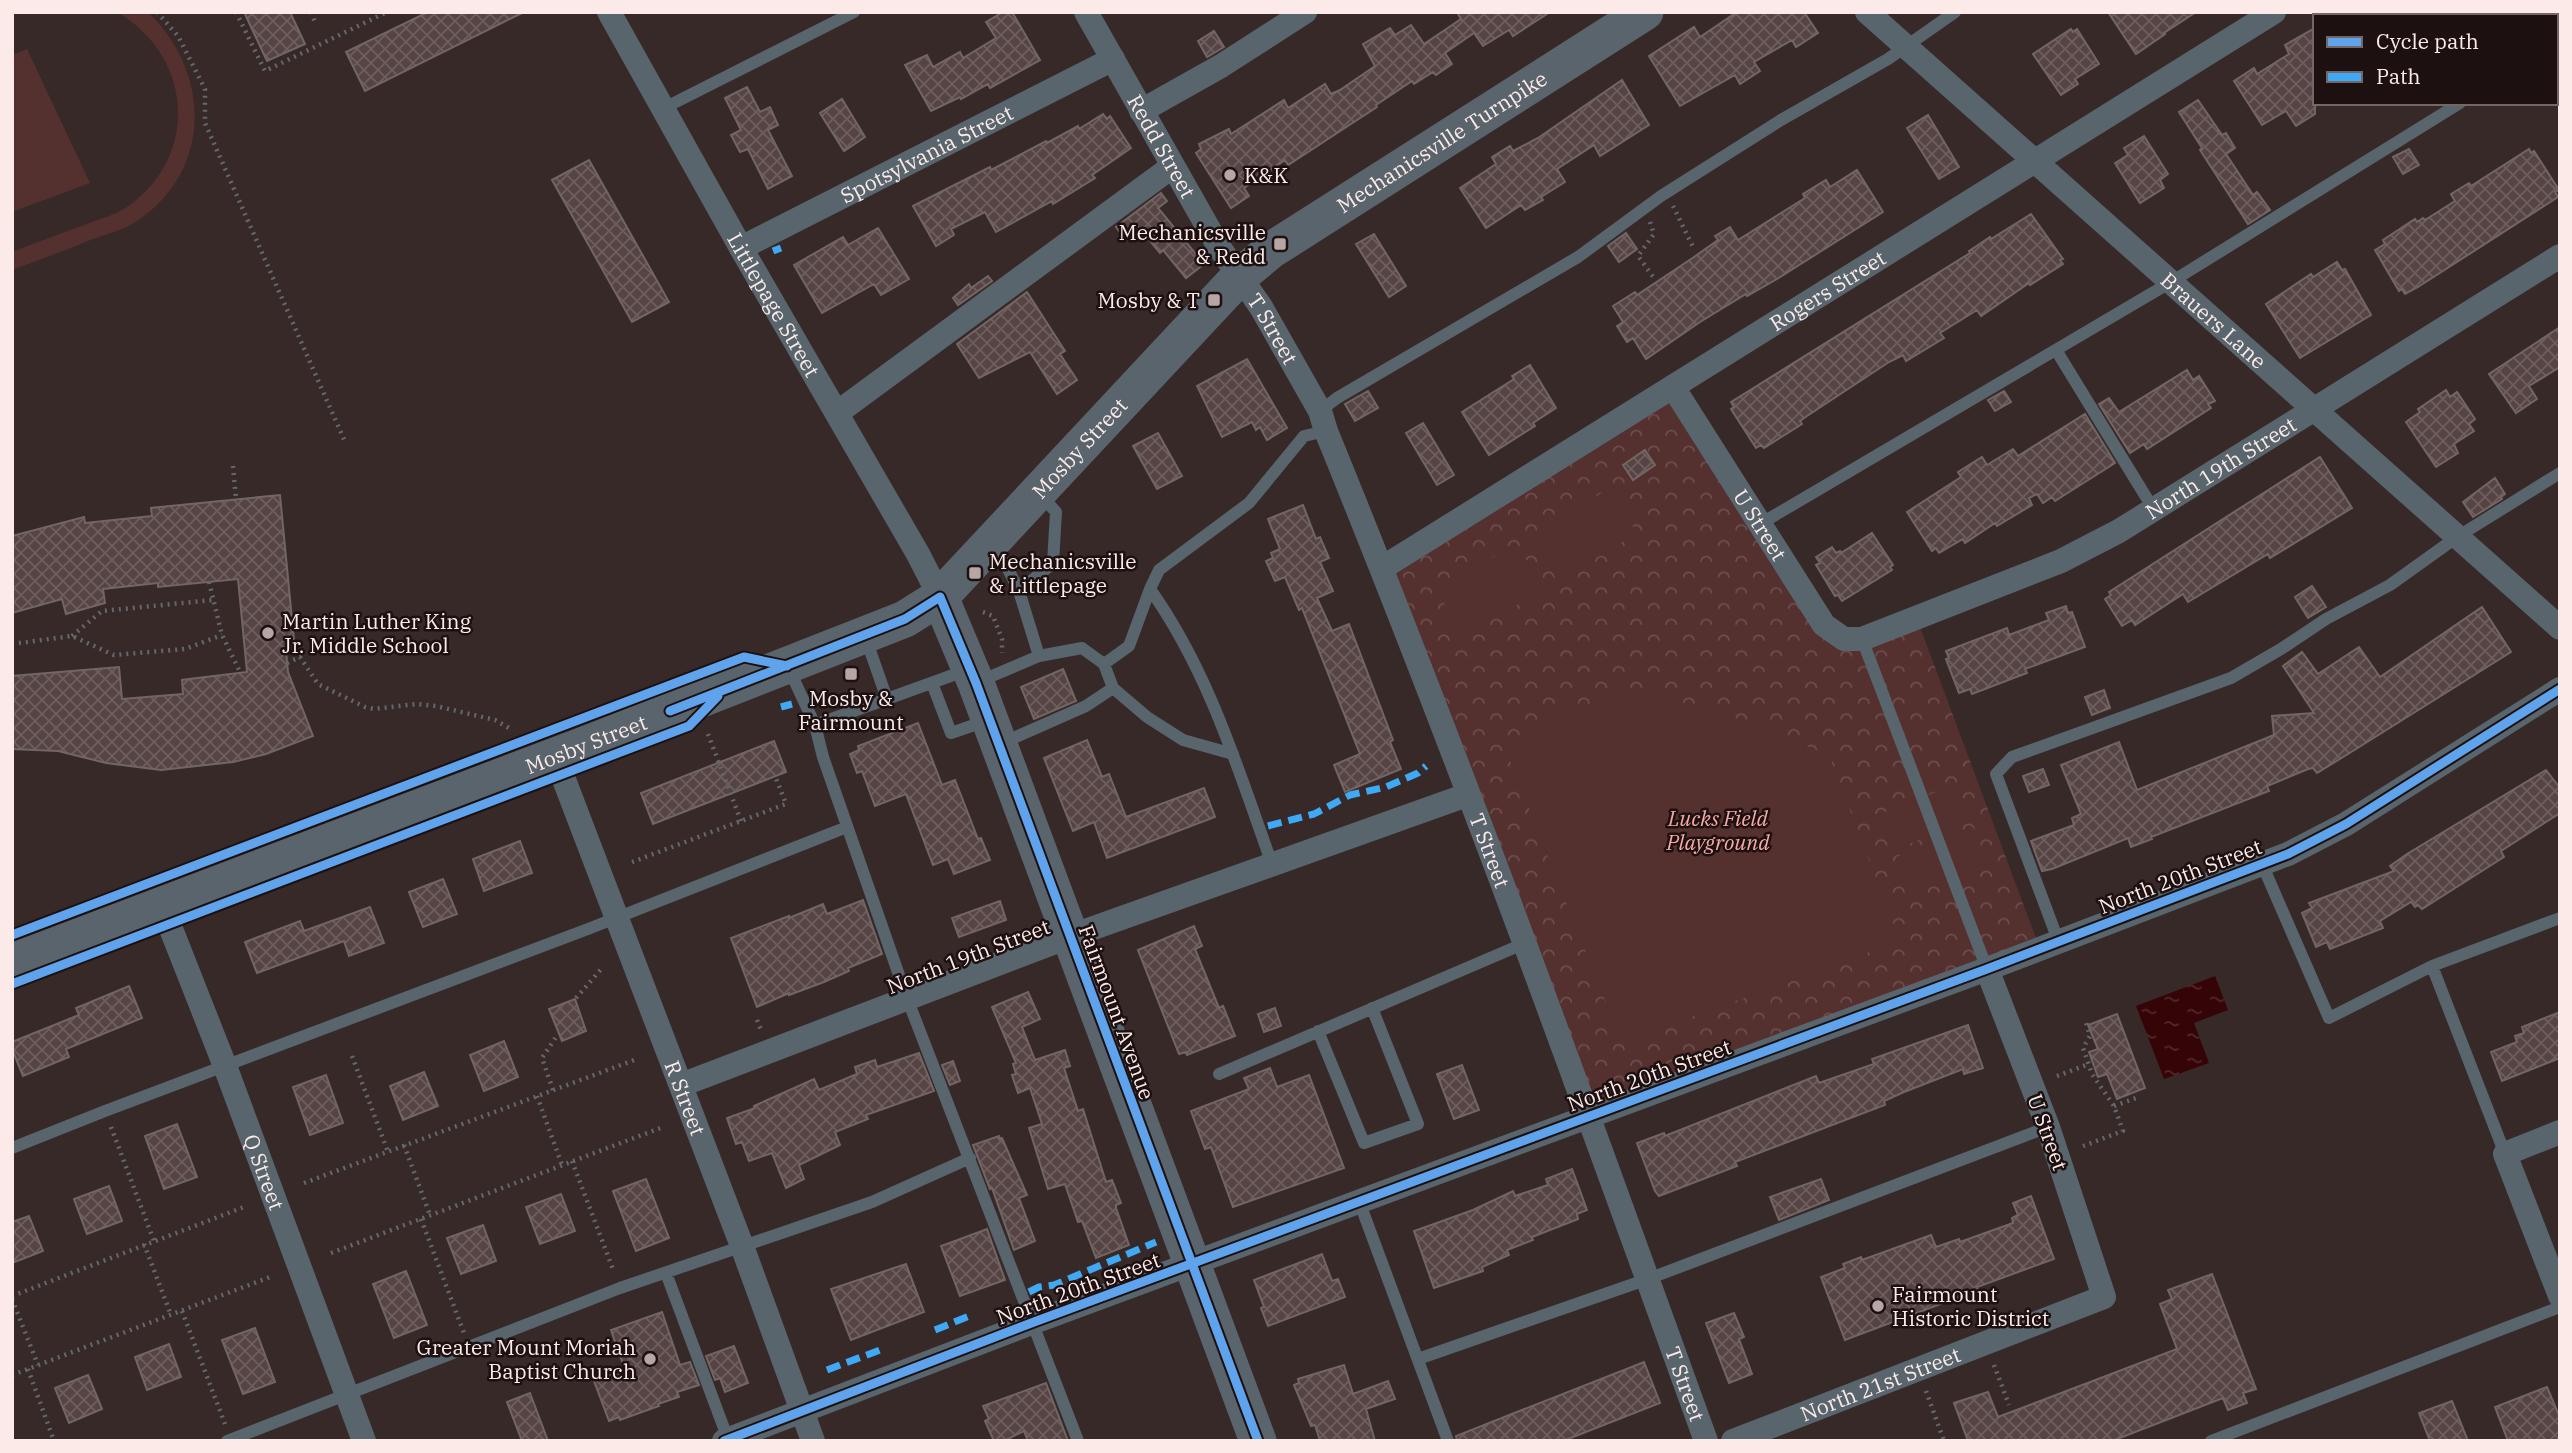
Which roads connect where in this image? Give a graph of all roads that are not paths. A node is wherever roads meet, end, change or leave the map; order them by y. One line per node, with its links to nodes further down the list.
1 (609, 12): 12 (street, Littlepage Street)
2 (854, 12): 12 (lane)
3 (1086, 12): 10 (street, Redd Street)
4 (1305, 12): 13 (street)
5 (1646, 12): 18 (main road, Mechanicsville Turnpike)
6 (1867, 12): 9 (street, Brauers Lane)
7 (1955, 12): 9 (lane)
8 (2274, 12): 14 (street, Rogers Street)
9 (1906, 47): 14 (street, Brauers Lane); 24 (lane)
10 (1113, 59): 13 (street, Redd Street); 16 (street, Spotsylvania Street)
11 (2457, 105): 19 (lane)
12 (664, 108): 16 (street, Littlepage Street)
13 (1141, 111): 15 (street, Redd Street)
14 (2034, 162): 19 (street, Brauers Lane); 21 (street, Rogers Street)
15 (1173, 166): 18 (street, Redd Street); 23 (street)
16 (741, 248): 23 (street, Littlepage Street)
17 (2560, 256): 22 (street, North 19th Street)
18 (1240, 276): 24 (street, T Street); 26 (main road, Mosby Street)
19 (2171, 282): 20 (lane); 22 (street, Brauers Lane)
20 (2056, 350): 27 (lane); 28 (lane)
21 (1673, 387): 28 (street, U Street); 31 (street, Rogers Street)
22 (2313, 410): 27 (street, North 19th Street); 29 (street, Brauers Lane)
23 (837, 413): 34 (street, Littlepage Street)
24 (1323, 421): 31 (street, T Street); 32 (lane)
25 (2560, 473): 29 (lane)
26 (1037, 491): 30 (main road, Mosby Street); 33 (lane)
27 (2154, 510): 37 (street, North 19th Street)
28 (1760, 524): 37 (street, U Street)
29 (2457, 537): 35 (street, Brauers Lane); 58 (lane)
30 (993, 539): 33 (lane); 34 (main road, Mosby Street)
31 (1382, 568): 50 (street, T Street)
32 (1150, 589): 39 (lane); 48 (lane)
33 (1019, 591): 38 (lane)
34 (940, 597): 36 (main road, Mosby Street); 41 (main road, Fairmount Avenue)
35 (2560, 628)
36 (864, 636): 40 (main road, Mosby Street); 45 (lane)
37 (1862, 639): 62 (lane)
38 (1039, 656): 39 (lane); 41 (lane)
39 (1104, 664): 43 (lane)
40 (787, 666): 46 (lane); 49 (main road, Mosby Street)
41 (983, 668): 42 (lane); 47 (main road, Fairmount Avenue)
42 (932, 683): 45 (lane); 47 (lane)
43 (1113, 688): 47 (lane); 48 (lane)
44 (2560, 689): 53 (street, North 20th Street)
45 (887, 699): 46 (lane)
46 (815, 725): 51 (lane)
47 (994, 732): 57 (main road, Fairmount Avenue)
48 (1233, 754): 52 (lane)
49 (555, 756): 54 (main road, Mosby Street); 55 (street, R Street)
50 (1467, 794): 52 (street, North 19th Street); 59 (street, T Street)
51 (847, 827): 55 (lane); 63 (lane)
52 (1272, 864): 57 (street, North 19th Street)
53 (2262, 864): 58 (street, North 20th Street); 61 (lane)
54 (162, 906): 60 (main road, Mosby Street); 66 (street, Q Street)
55 (617, 917): 66 (lane); 68 (street, R Street)
56 (2560, 918): 61 (lane)
57 (1071, 936): 63 (street, North 19th Street); 77 (main road, Fairmount Avenue)
58 (2058, 940): 62 (street, North 20th Street)
59 (1523, 944): 64 (lane); 69 (street, T Street)
60 (12, 962)
61 (2432, 966): 73 (lane)
62 (1987, 969): 69 (street, North 20th Street); 70 (street, U Street)
63 (907, 998): 68 (street, North 19th Street); 74 (lane)
64 (1372, 1008): 65 (lane); 65 (lane)
65 (1318, 1031): 67 (lane)
66 (225, 1066): 72 (lane); 85 (street, Q Street)
67 (1219, 1074)
68 (681, 1085): 76 (street, R Street)
69 (1588, 1116): 75 (street, North 20th Street); 79 (street, T Street)
70 (2048, 1127): 79 (lane); 81 (street, U Street)
71 (2560, 1132): 73 (street)
72 (12, 1148)
73 (2505, 1154): 80 (street)
74 (970, 1158): 76 (lane); 83 (lane)
75 (1359, 1201): 77 (street, North 20th Street); 84 (lane)
76 (742, 1246): 78 (lane); 86 (street, R Street)
77 (1191, 1265): 83 (street, North 20th Street); 92 (main road, Fairmount Avenue)
78 (666, 1273): 85 (lane); 88 (lane)
79 (1648, 1279): 84 (lane); 94 (street, T Street)
80 (2560, 1296)
81 (2104, 1297): 95 (street, North 21st Street)
82 (2560, 1307): 96 (lane)
83 (1034, 1322): 86 (street, North 20th Street); 91 (lane)
84 (1419, 1359): 93 (lane)
85 (346, 1395): 87 (lane); 89 (street, Q Street)
86 (803, 1412): 88 (street, North 20th Street); 90 (street, R Street)
87 (229, 1440)
88 (726, 1440)
89 (364, 1441)
90 (813, 1441)
91 (1078, 1441)
92 (1258, 1441)
93 (1448, 1441)
94 (1706, 1441)
95 (1733, 1441)
96 (2211, 1441)

